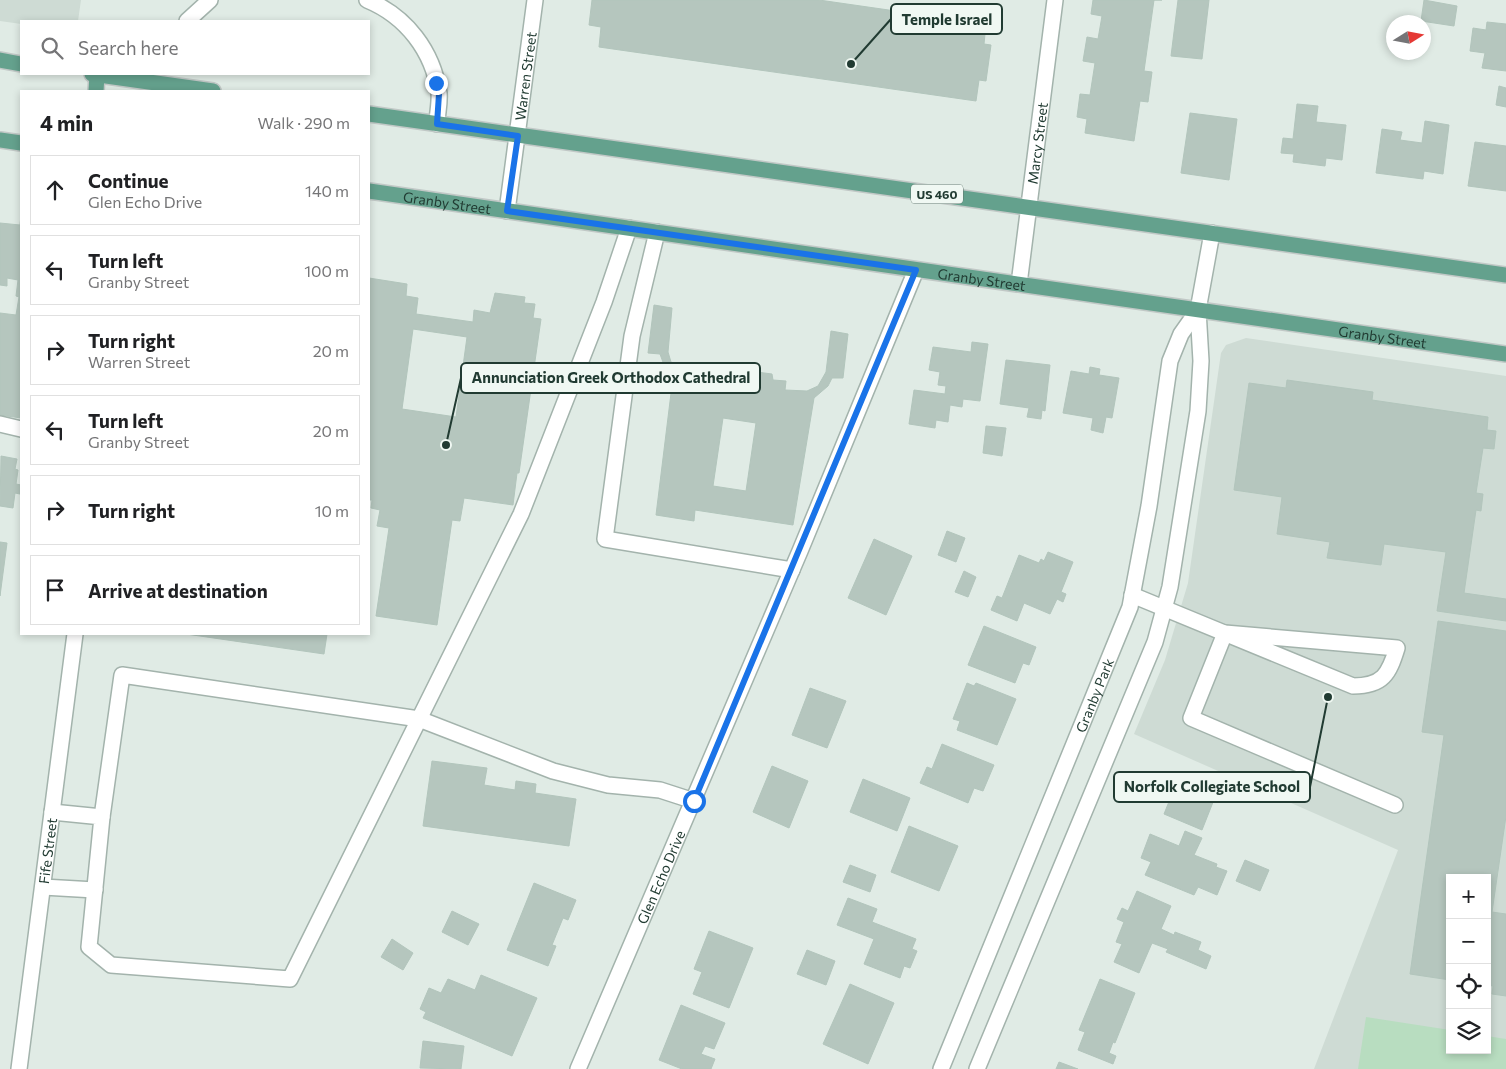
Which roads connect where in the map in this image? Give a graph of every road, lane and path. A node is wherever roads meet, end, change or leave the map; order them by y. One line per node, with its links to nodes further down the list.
1 (210, 0): 5 (street)
2 (367, 0): 14 (street)
3 (535, 0): 15 (street, Warren Street)
4 (1056, 0): 19 (street, Marcy Street)
5 (188, 20)
6 (0, 60): 7 (main road)
7 (20, 64)
8 (95, 75): 11 (main road)
9 (111, 75): 10 (main road)
10 (160, 78): 12 (main road)
11 (96, 90)
12 (209, 90)
13 (370, 114): 14 (main road, US 460)
14 (437, 124): 15 (main road, US 460)
15 (518, 136): 19 (main road, US 460); 20 (street, Warren Street)
16 (0, 140): 17 (main road)
17 (20, 143)
18 (370, 191): 20 (main road, Granby Street)
19 (1028, 207): 23 (main road, US 460); 26 (street, Marcy Street)
20 (507, 211): 21 (main road, Granby Street)
21 (628, 228): 22 (main road, Granby Street); 36 (street)
22 (657, 232): 24 (main road, Granby Street); 31 (street)
23 (1212, 233): 25 (main road, US 460); 27 (street, Granby Park)
24 (916, 270): 26 (main road, Granby Street); 31 (street, Glen Echo Drive)
25 (1506, 275)
26 (1019, 284): 27 (main road, Granby Street)
27 (1198, 310): 28 (main road, Granby Street); 32 (street, Granby Park); 33 (street, Granby Park)
28 (1506, 354)
29 (0, 424): 30 (street)
30 (20, 429)
31 (792, 570): 37 (street, Glen Echo Drive)
32 (1132, 595): 33 (street); 45 (street, Granby Park)
33 (1166, 609): 34 (street); 46 (street, Granby Park)
34 (1225, 633): 34 (street); 38 (street)
35 (75, 635): 39 (street, Fife Street)
36 (419, 719): 37 (street); 40 (street); 42 (street)
37 (694, 801): 44 (street, Glen Echo Drive)
38 (1395, 805)
39 (52, 812): 40 (street); 41 (street, Fife Street)
40 (102, 817): 42 (street)
41 (43, 886): 42 (street); 43 (street, Fife Street)
42 (95, 890)
43 (19, 1069)
44 (578, 1069)
45 (940, 1069)
46 (976, 1069)

